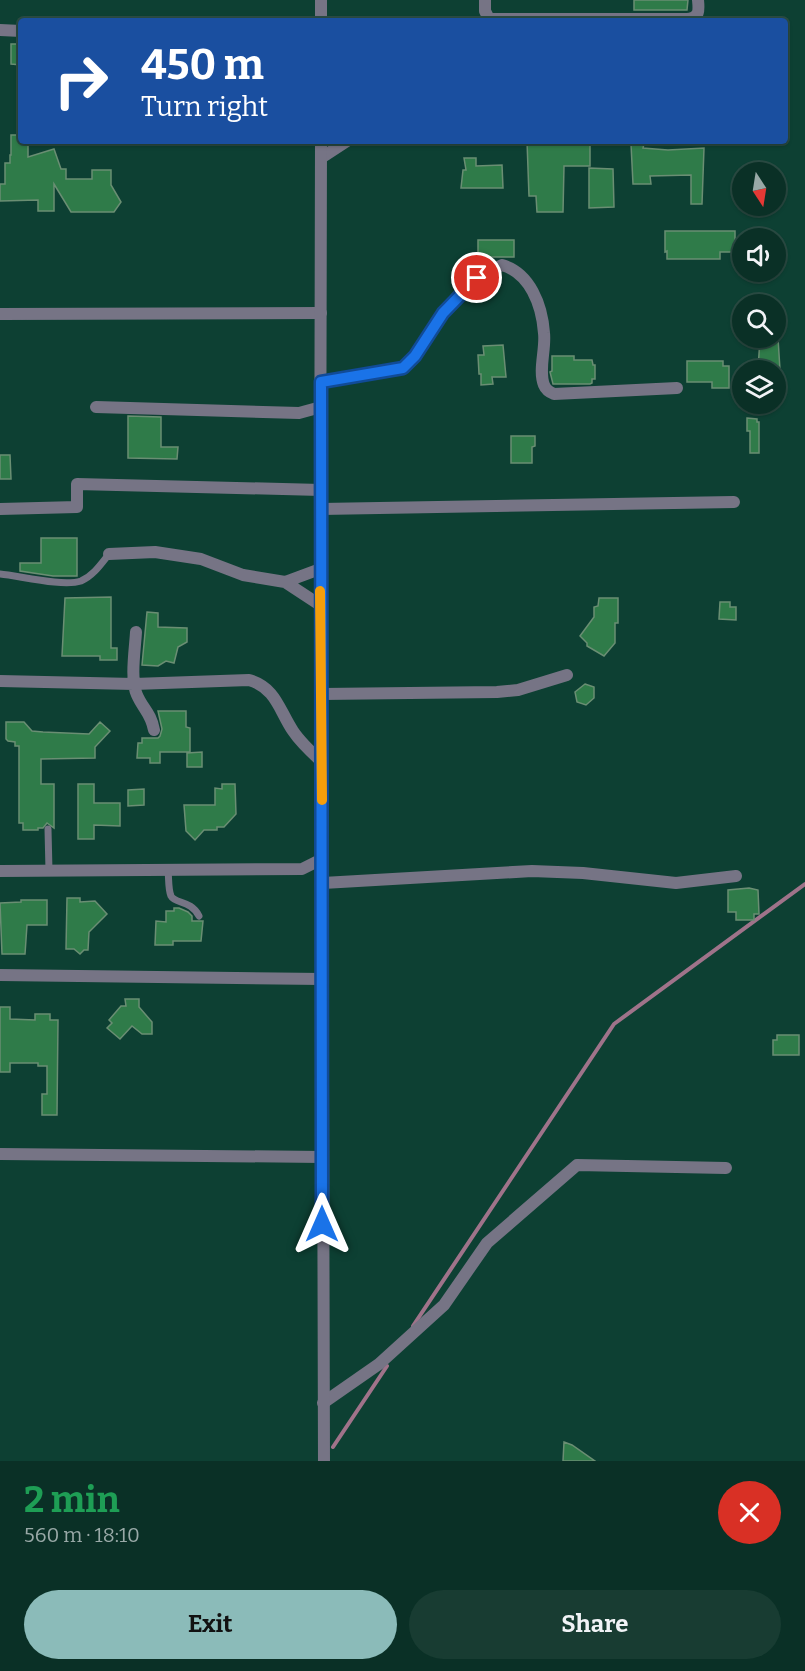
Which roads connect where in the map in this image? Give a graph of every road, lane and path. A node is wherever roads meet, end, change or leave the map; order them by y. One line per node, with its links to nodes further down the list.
1 (321, 0): 4 (street)
2 (485, 0): 5 (street)
3 (698, 0): 6 (street)
4 (321, 18)
5 (488, 18)
6 (692, 18)
7 (0, 30): 8 (street)
8 (18, 31)
9 (321, 144): 11 (street)
10 (342, 144): 11 (street)
11 (321, 158): 12 (street)
12 (321, 313): 13 (street); 14 (street)
13 (0, 314)
14 (321, 382): 15 (street); 17 (street)
15 (677, 388)
16 (96, 407): 18 (street)
17 (321, 407): 18 (street); 19 (street)
18 (299, 413): 19 (street)
19 (321, 427): 20 (street)
20 (321, 490): 22 (street); 23 (street)
21 (734, 502): 23 (street)
22 (0, 509)
23 (321, 509): 25 (street)
24 (109, 554): 26 (lane); 27 (street)
25 (320, 569): 27 (street); 28 (street)
26 (0, 574)
27 (285, 582): 28 (street)
28 (320, 605): 33 (street)
29 (136, 632): 32 (street)
30 (567, 675): 33 (street)
31 (0, 681): 32 (street)
32 (134, 684): 34 (street); 35 (street)
33 (322, 694): 35 (street)
34 (154, 730)
35 (322, 762): 37 (street)
36 (48, 829): 40 (lane)
37 (322, 859): 38 (street); 43 (street)
38 (302, 869): 41 (street); 43 (street)
39 (0, 871): 40 (street)
40 (50, 871): 41 (street)
41 (168, 871): 44 (lane)
42 (736, 876): 43 (street)
43 (322, 885): 46 (street)
44 (199, 916)
45 (0, 975): 46 (street)
46 (322, 979): 48 (street)
47 (0, 1154): 48 (street)
48 (322, 1157): 50 (street)
49 (726, 1168): 50 (street)
50 (323, 1403): 51 (street)
51 (324, 1461)

